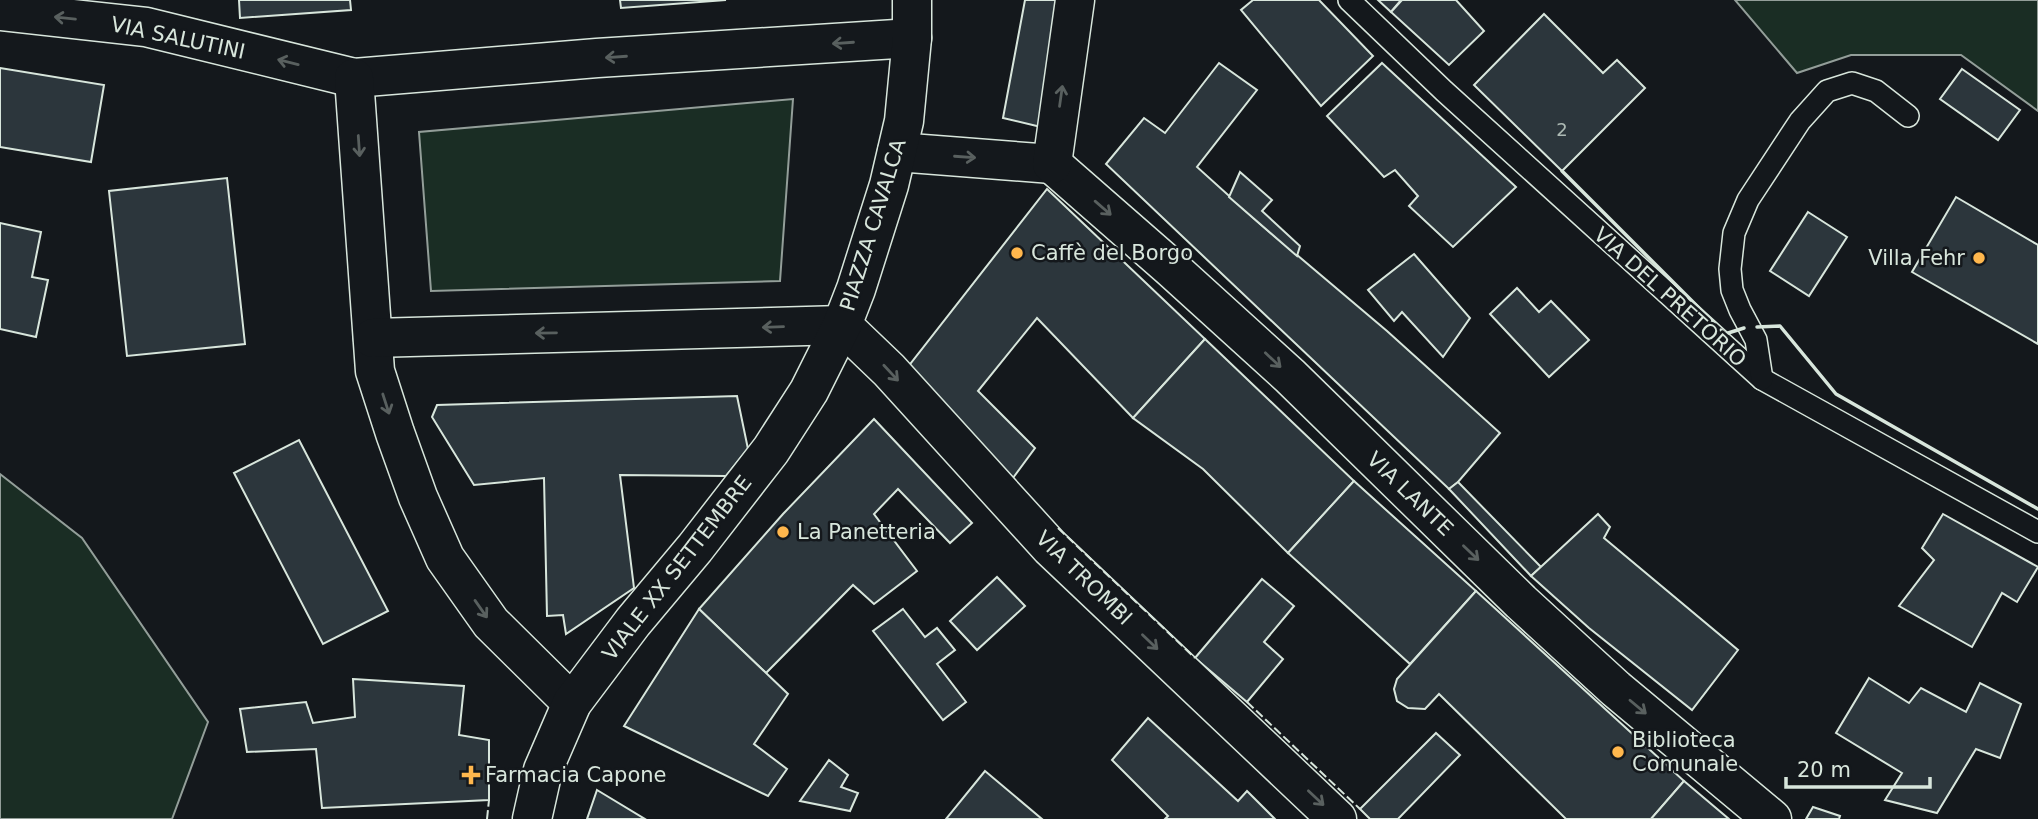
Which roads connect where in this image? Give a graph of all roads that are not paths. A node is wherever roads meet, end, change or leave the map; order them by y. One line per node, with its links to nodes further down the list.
1 (912, 0): 6 (street, PIAZZA CAVALCA)
2 (1075, 0): 10 (street, one-way to 2)
3 (1349, 0): 13 (lane, VIA DEL PRETORIO)
4 (0, 11): 5 (street, VIA SALUTINI, one-way to 4)
5 (148, 13): 7 (street, VIA SALUTINI, one-way to 5)
6 (912, 38): 7 (street, one-way to 7); 9 (street, PIAZZA CAVALCA)
7 (354, 78): 12 (street, one-way to 12)
8 (1908, 116): 13 (lane)
9 (897, 152): 10 (street, one-way to 10); 11 (street, PIAZZA CAVALCA)
10 (1052, 164): 18 (street, VIA LANTE, one-way to 18)
11 (842, 325): 12 (street, PIAZZA CAVALCA, one-way to 12); 15 (street, VIALE XX SETTEMBRE); 17 (street, VIA TROMBI, one-way to 17)
12 (373, 338): 15 (street, one-way to 15)
13 (1762, 379): 14 (lane, VIA DEL PRETORIO)
14 (2038, 533)
15 (572, 703): 16 (street, VIALE XX SETTEMBRE)
16 (532, 819)
17 (1337, 819)
18 (1772, 819)

